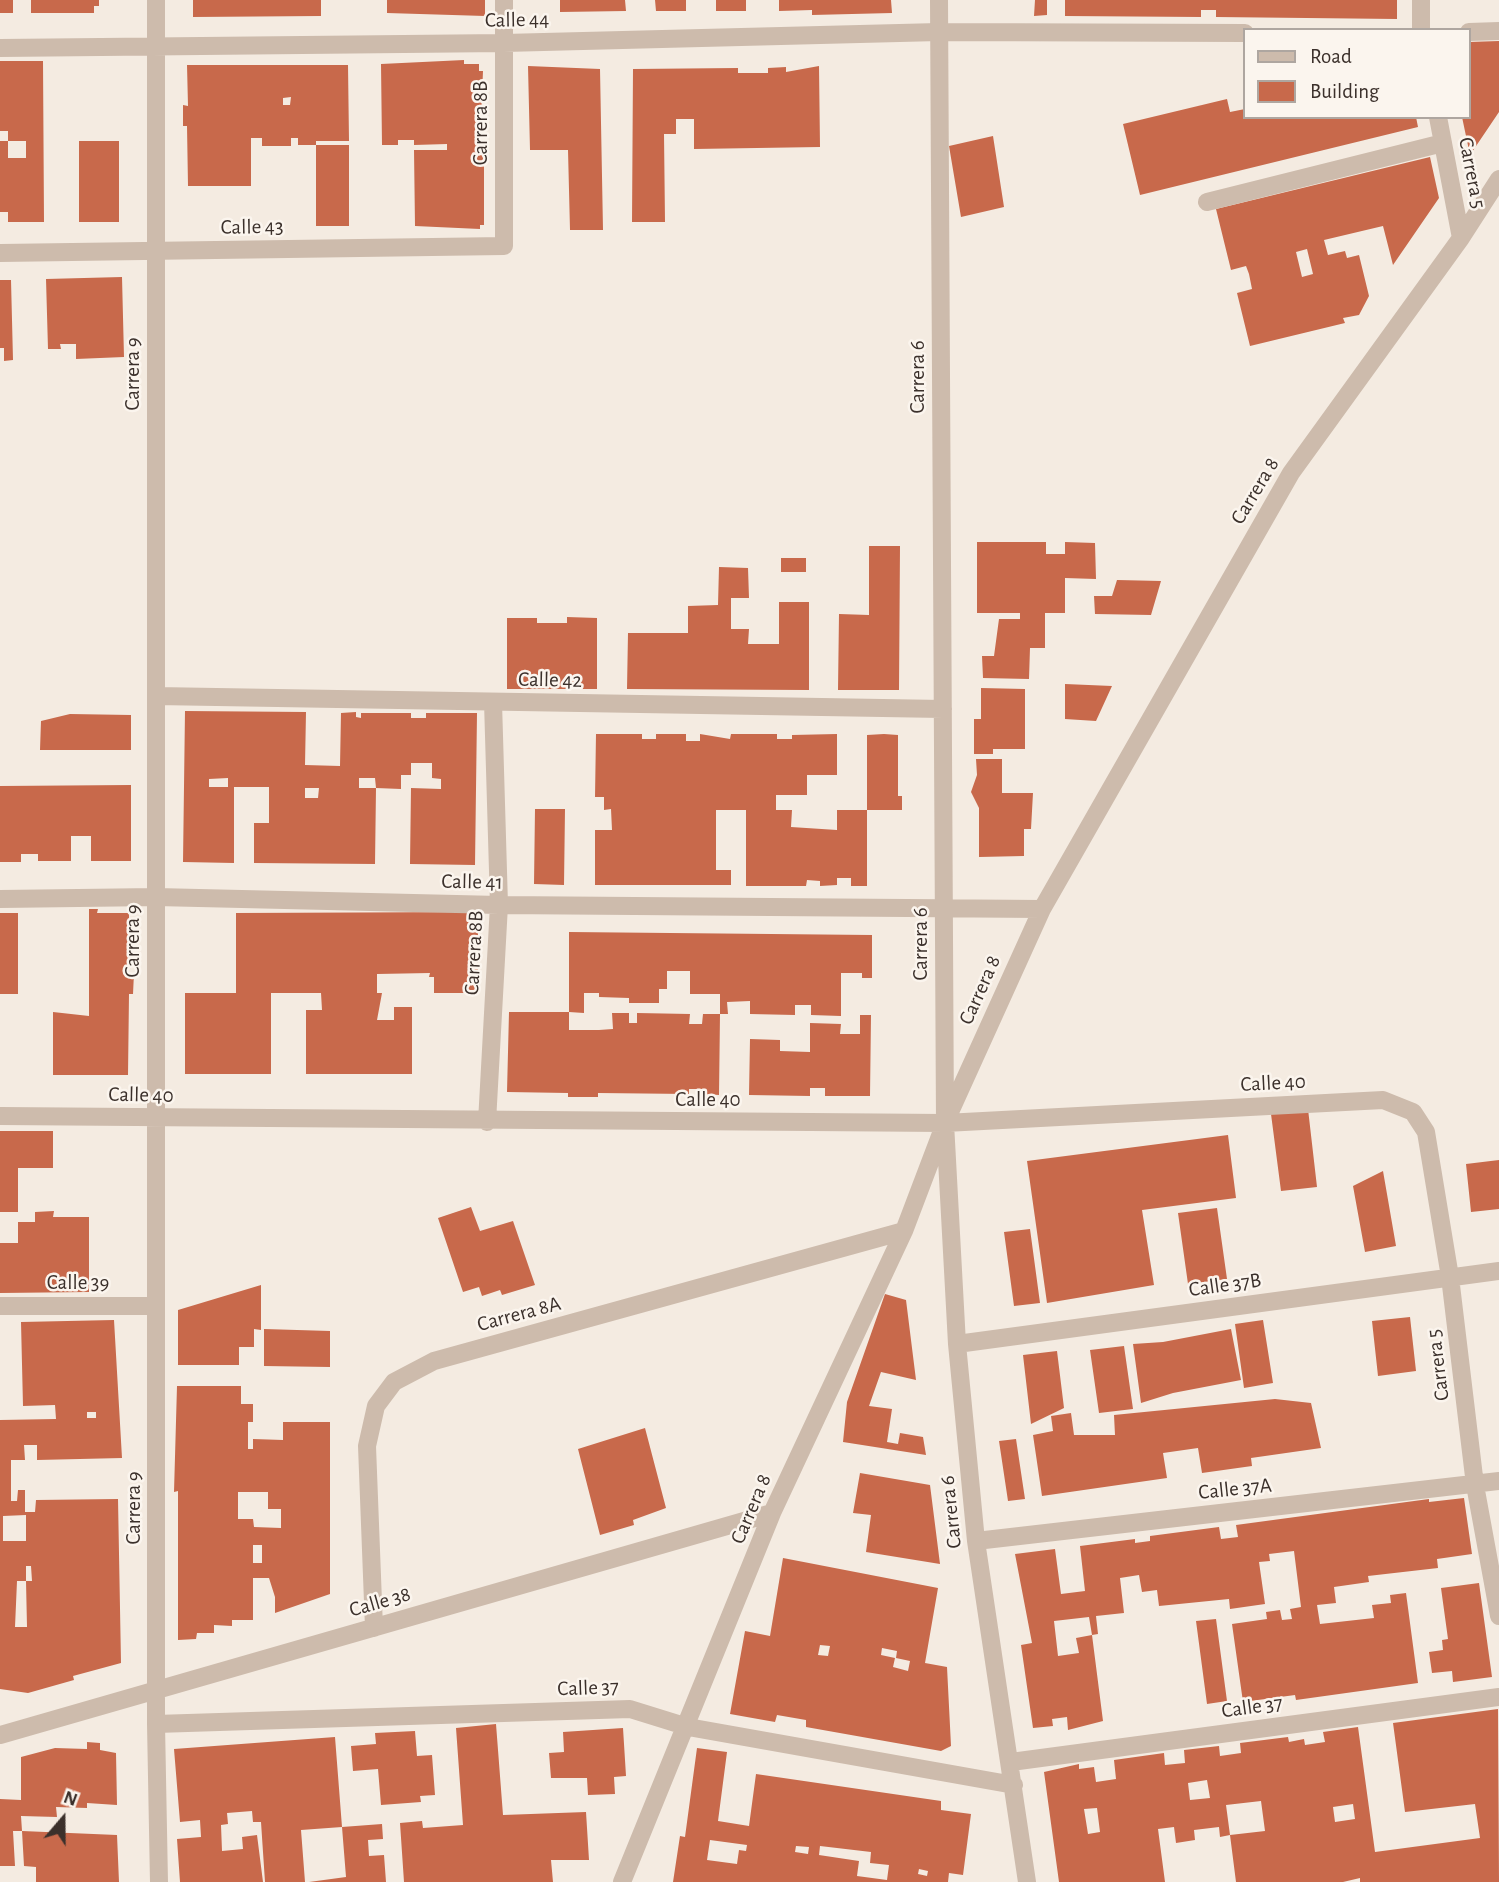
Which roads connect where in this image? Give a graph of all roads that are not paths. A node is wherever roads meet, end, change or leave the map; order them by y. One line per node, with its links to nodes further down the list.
1 (156, 0): 11 (street, Carrera 9)
2 (504, 0): 10 (street, Carrera 8B)
3 (939, 0): 7 (street, Carrera 6)
4 (1421, 0): 5 (street)
5 (1421, 28)
6 (1499, 31): 8 (street)
7 (939, 32): 9 (street, Calle 44); 10 (street, Calle 44); 23 (street, Carrera 6)
8 (1471, 32)
9 (1244, 33)
10 (504, 43): 11 (street, Calle 44); 18 (street, Carrera 8B)
11 (156, 47): 12 (street, Calle 44); 19 (street, Carrera 9)
12 (0, 48)
13 (1438, 119): 14 (street, Carrera 5)
14 (1443, 144): 16 (street); 17 (street, Carrera 5)
15 (1499, 179): 17 (street, Carrera 8)
16 (1206, 202)
17 (1461, 238): 28 (street, Carrera 8)
18 (504, 246): 19 (street, Calle 43)
19 (156, 251): 20 (street, Calle 43); 21 (street, Carrera 9)
20 (0, 253)
21 (156, 696): 22 (street, Calle 42); 24 (street, Carrera 9)
22 (493, 702): 23 (street, Calle 42); 26 (street, Carrera 8B)
23 (943, 709): 27 (street, Carrera 6)
24 (156, 897): 25 (street, Calle 41); 26 (street, Calle 41); 31 (street, Carrera 9)
25 (0, 899)
26 (499, 905): 27 (street, Calle 41); 32 (street, Carrera 8B)
27 (944, 906): 28 (street, Calle 41); 33 (street, Carrera 6)
28 (1042, 909): 33 (street, Carrera 8)
29 (1413, 1112): 33 (street, Calle 40); 36 (street, Carrera 5)
30 (0, 1116): 31 (street, Calle 40)
31 (156, 1118): 32 (street, Calle 40); 38 (street, Carrera 9)
32 (487, 1122): 33 (street, Calle 40)
33 (944, 1123): 34 (street, Carrera 8); 39 (street, Carrera 6)
34 (904, 1231): 42 (street, Carrera 8); 45 (street, Carrera 8A)
35 (1499, 1271): 36 (street, Calle 37B)
36 (1450, 1277): 39 (street, Calle 37B); 41 (street, Carrera 5)
37 (0, 1306): 38 (street, Calle 39)
38 (156, 1306): 46 (street, Carrera 9)
39 (957, 1344): 43 (street, Carrera 6)
40 (1499, 1481): 41 (street, Calle 37A)
41 (1475, 1485): 43 (street, Calle 37A); 44 (street, Carrera 5)
42 (772, 1513): 45 (street, Calle 38); 49 (street, Carrera 8)
43 (976, 1541): 51 (street, Carrera 6)
44 (1499, 1616)
45 (374, 1628): 46 (street, Calle 38)
46 (158, 1690): 48 (street, Carrera 9); 50 (street, Calle 38)
47 (1499, 1697): 51 (street, Calle 37)
48 (156, 1724): 49 (street, Calle 37); 53 (street, Carrera 9)
49 (688, 1727): 52 (street, Calle 37); 54 (street, Carrera 8)
50 (0, 1735)
51 (1011, 1762): 52 (street, Carrera 6)
52 (1014, 1785): 55 (street, Carrera 6)
53 (159, 1882)
54 (622, 1882)
55 (1027, 1882)

